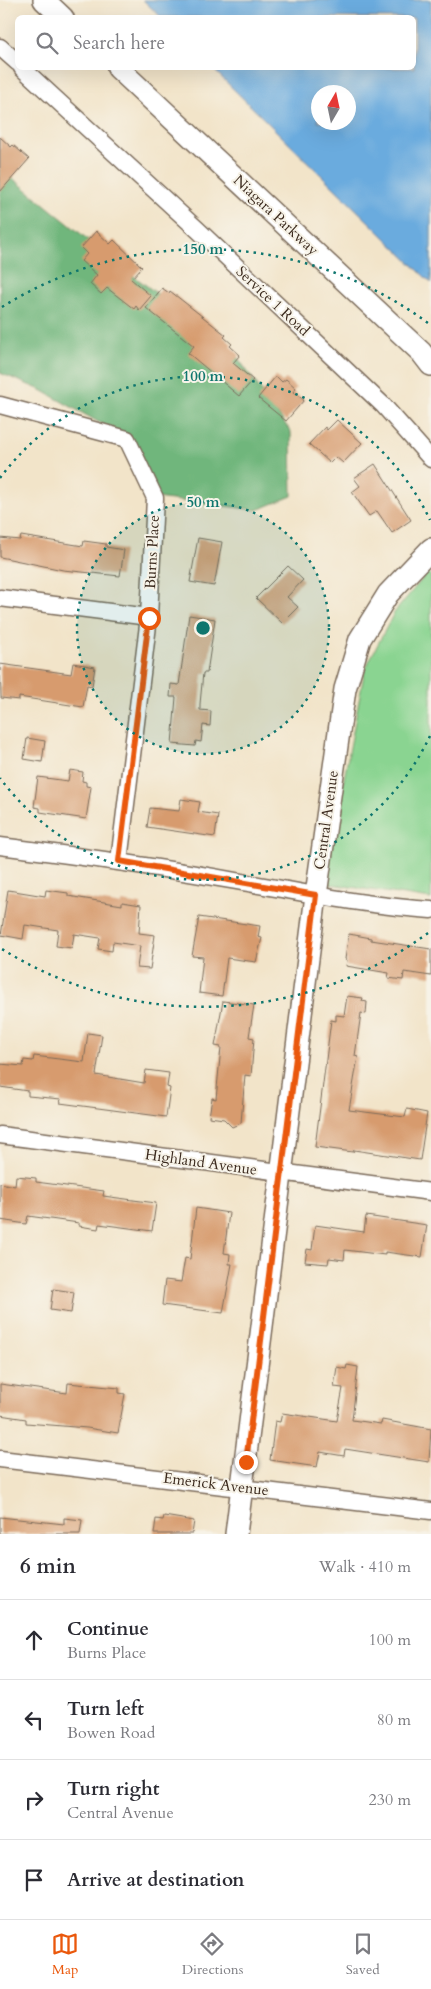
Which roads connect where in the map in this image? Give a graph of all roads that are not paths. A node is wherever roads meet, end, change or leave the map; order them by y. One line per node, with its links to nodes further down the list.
1 (44, 0): 2 (main road)
2 (60, 15)
3 (0, 47): 4 (street)
4 (15, 60)
5 (24, 70): 9 (street, Service 1 Road)
6 (120, 70): 7 (main road, Niagara Parkway)
7 (431, 365)
8 (0, 405): 12 (street, Burns Place)
9 (431, 459)
10 (431, 549): 15 (main road, Central Avenue)
11 (0, 598): 12 (street)
12 (149, 618): 14 (street, Burns Place)
13 (0, 846): 14 (street)
14 (119, 861): 15 (street)
15 (316, 895): 16 (street); 18 (main road, Central Avenue)
16 (431, 910)
17 (0, 1135): 18 (street, Highland Avenue)
18 (282, 1173): 19 (street, Highland Avenue); 21 (main road, Central Avenue)
19 (431, 1192)
20 (0, 1459): 21 (street, Emerick Avenue)
21 (243, 1487): 22 (street, Emerick Avenue); 23 (main road, Central Avenue)
22 (431, 1511)
23 (236, 1534)

